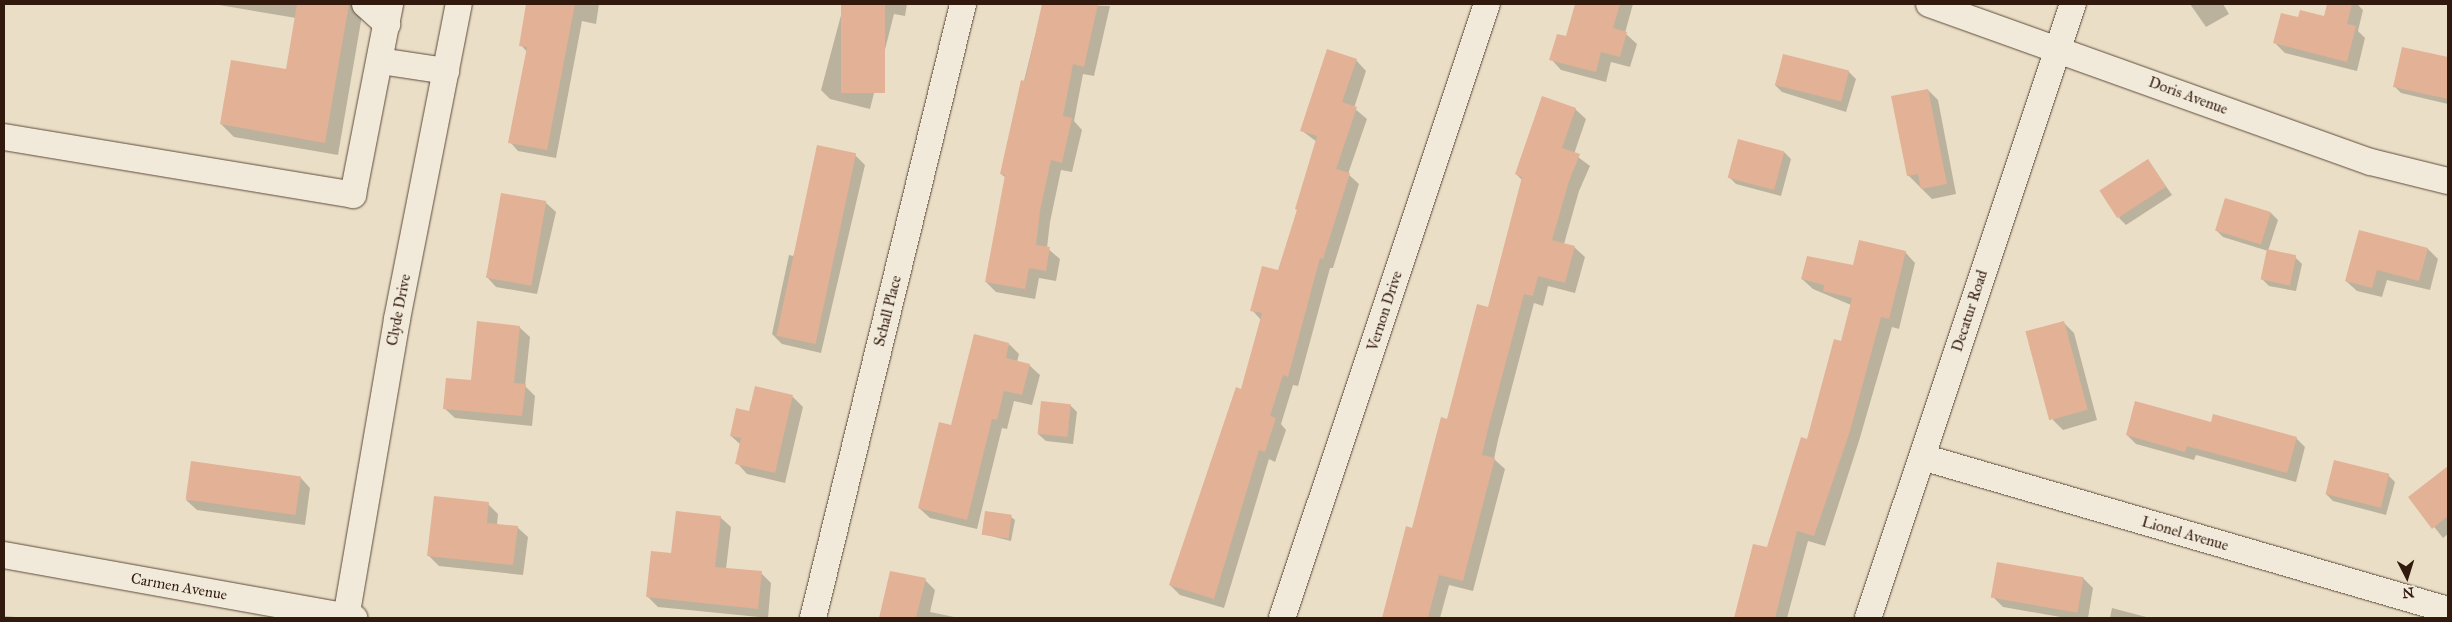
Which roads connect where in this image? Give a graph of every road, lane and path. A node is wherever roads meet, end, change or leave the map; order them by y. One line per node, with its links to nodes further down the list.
1 (365, 4): 7 (street)
2 (459, 4): 10 (street, Clyde Drive)
3 (963, 4): 17 (street, Schall Place)
4 (1488, 4): 18 (street, Vernon Drive)
5 (1929, 4): 8 (street, Doris Avenue)
6 (2073, 4): 8 (street, Decatur Road)
7 (388, 14): 9 (street)
8 (2058, 50): 12 (street, Doris Avenue); 13 (street, Decatur Road)
9 (380, 60): 10 (street); 11 (street)
10 (446, 70): 16 (street, Clyde Drive)
11 (4, 136)
12 (2448, 181)
13 (1922, 457): 15 (street, Lionel Avenue); 19 (street, Decatur Road)
14 (4, 555): 16 (street, Carmen Avenue)
15 (2448, 610)
16 (349, 618)
17 (813, 618)
18 (1282, 618)
19 (1868, 618)

